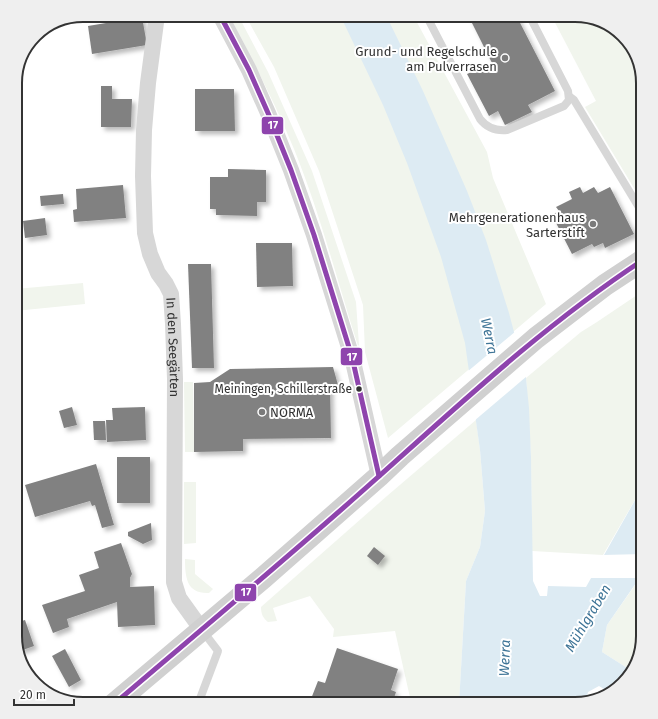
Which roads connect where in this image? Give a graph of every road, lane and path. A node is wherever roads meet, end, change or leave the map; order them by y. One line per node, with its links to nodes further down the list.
1 (157, 22): 9 (street, In den Seegärten)
2 (224, 22): 8 (street)
3 (430, 22): 5 (lane)
4 (533, 22): 5 (lane)
5 (570, 97): 6 (lane)
6 (636, 202)
7 (636, 265): 8 (main road)
8 (390, 466): 9 (main road)
9 (202, 630): 10 (main road); 11 (lane)
10 (122, 697)
11 (201, 697)

